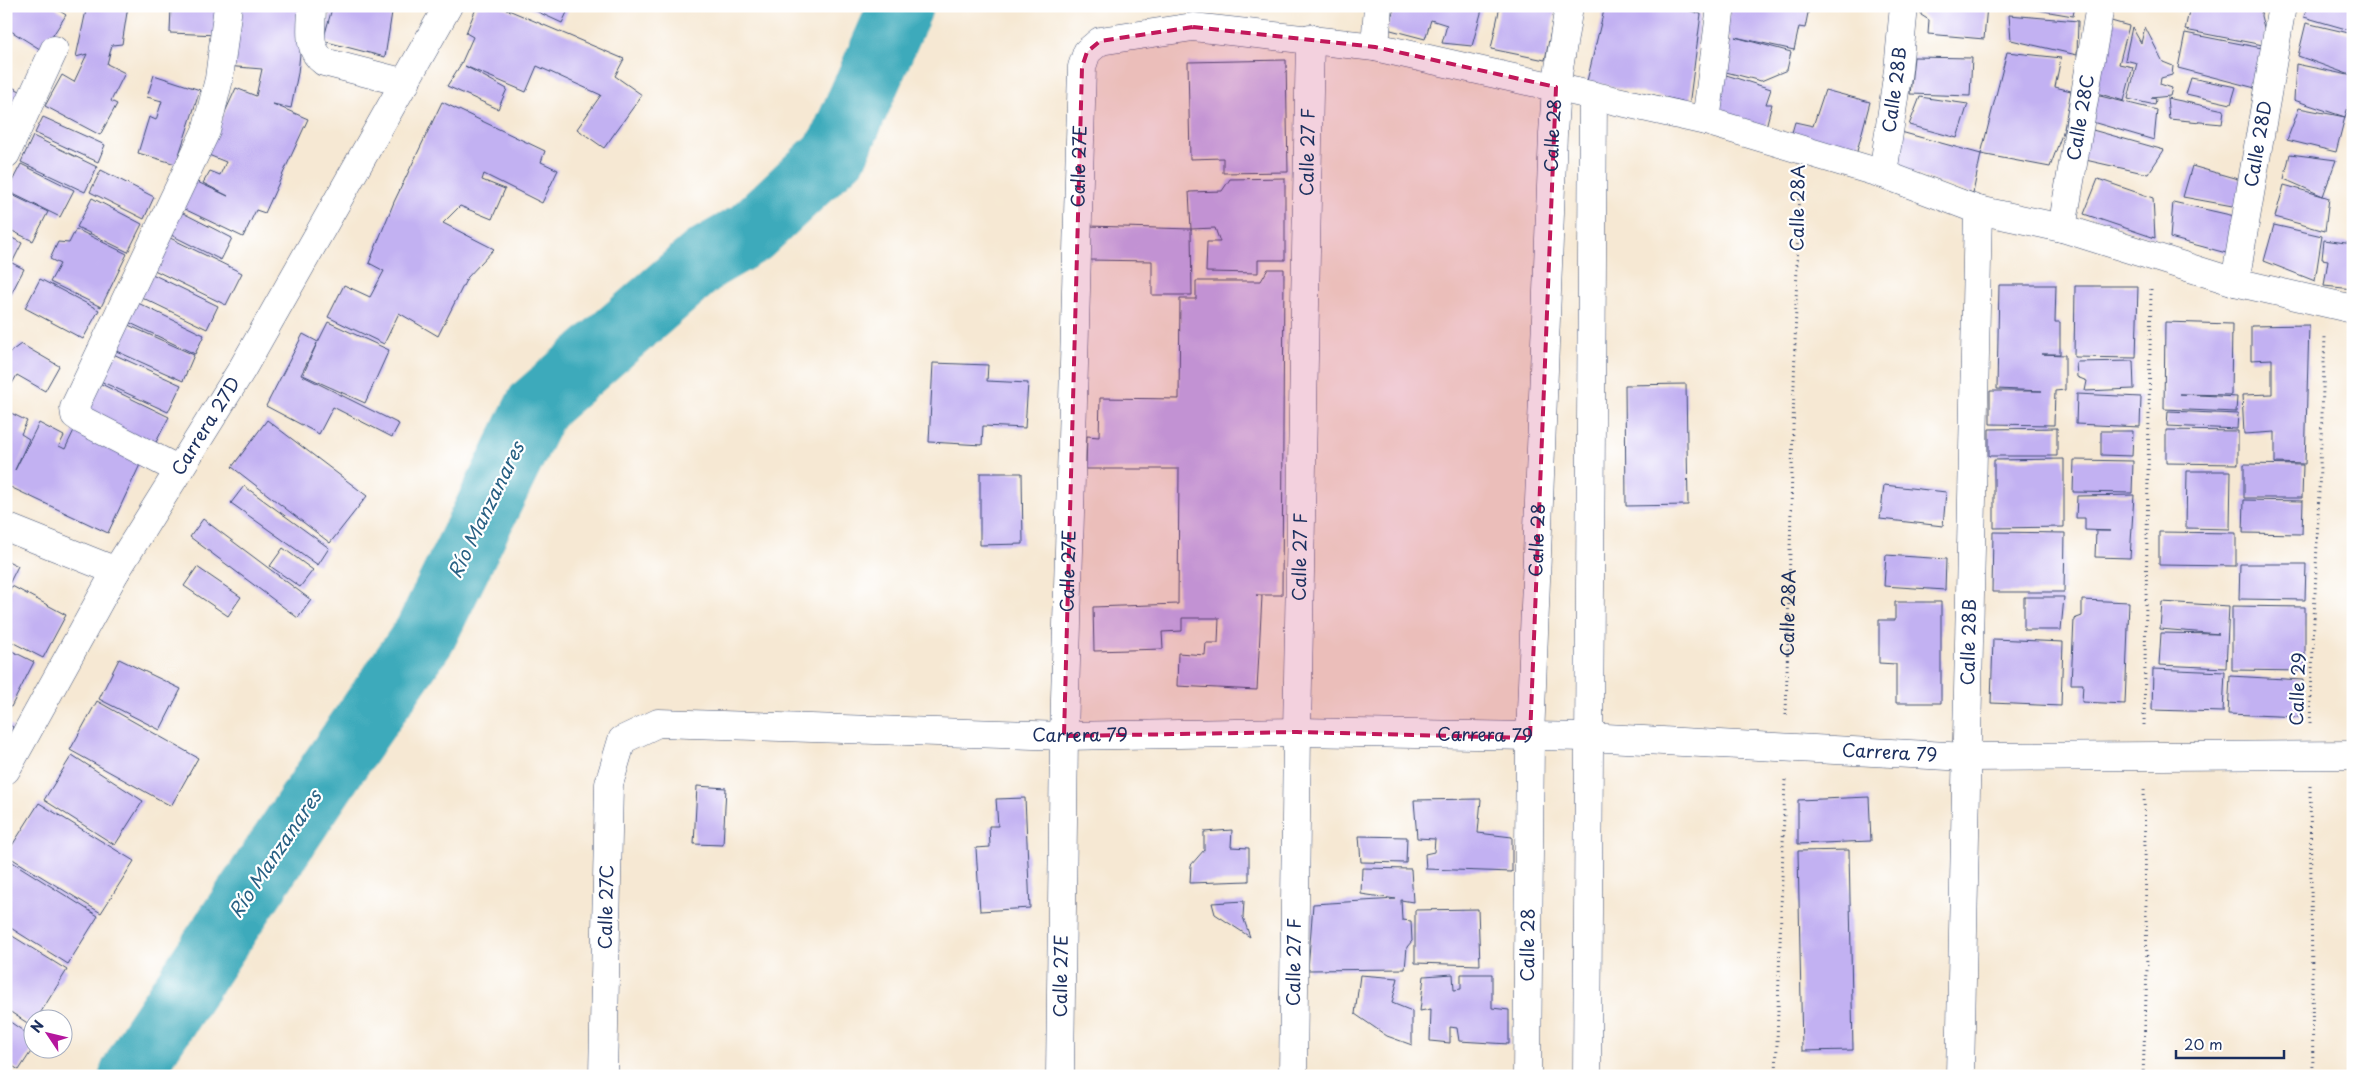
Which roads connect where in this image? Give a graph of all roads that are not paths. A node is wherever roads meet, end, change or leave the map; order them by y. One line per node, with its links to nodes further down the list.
1 (228, 6): 24 (street)
2 (312, 6): 14 (street)
3 (448, 6): 14 (street, Carrera 27D)
4 (1378, 6): 12 (street)
5 (1569, 6): 15 (street, Calle 28)
6 (1721, 6): 17 (street)
7 (1904, 6): 19 (street, Calle 28B)
8 (2100, 6): 21 (street, Calle 28C)
9 (2282, 6): 22 (street, Calle 28D)
10 (1194, 16): 11 (street); 28 (street, Calle 27E)
11 (1310, 38): 12 (street); 27 (street, Calle 27 F)
12 (1375, 46): 15 (street)
13 (54, 50): 18 (street)
14 (406, 83): 24 (street, Carrera 27D)
15 (1556, 87): 16 (street); 30 (street, Calle 28)
16 (1593, 96): 17 (street); 29 (street)
17 (1706, 122): 19 (street)
18 (6, 154)
19 (1883, 174): 20 (street)
20 (1978, 210): 21 (street); 33 (street, Calle 28B)
21 (2062, 228): 22 (street)
22 (2235, 282): 23 (street)
23 (2353, 309)
24 (179, 470): 26 (street, Carrera 27D)
25 (6, 527): 26 (street)
26 (116, 571): 34 (street, Carrera 27D)
27 (1296, 732): 28 (street, Carrera 79); 30 (street, Carrera 79); 37 (street, Calle 27 F)
28 (1064, 736): 31 (street, Carrera 79); 36 (street, Calle 27E)
29 (1588, 737): 30 (street, Carrera 79); 33 (street, Carrera 79); 39 (street)
30 (1530, 738): 38 (street, Calle 28)
31 (622, 740): 35 (street, Calle 27C)
32 (2353, 755): 33 (street, Carrera 79)
33 (1967, 756): 40 (street, Calle 28B)
34 (6, 770)
35 (603, 1076)
36 (1060, 1076)
37 (1293, 1076)
38 (1527, 1076)
39 (1587, 1076)
40 (1960, 1076)

